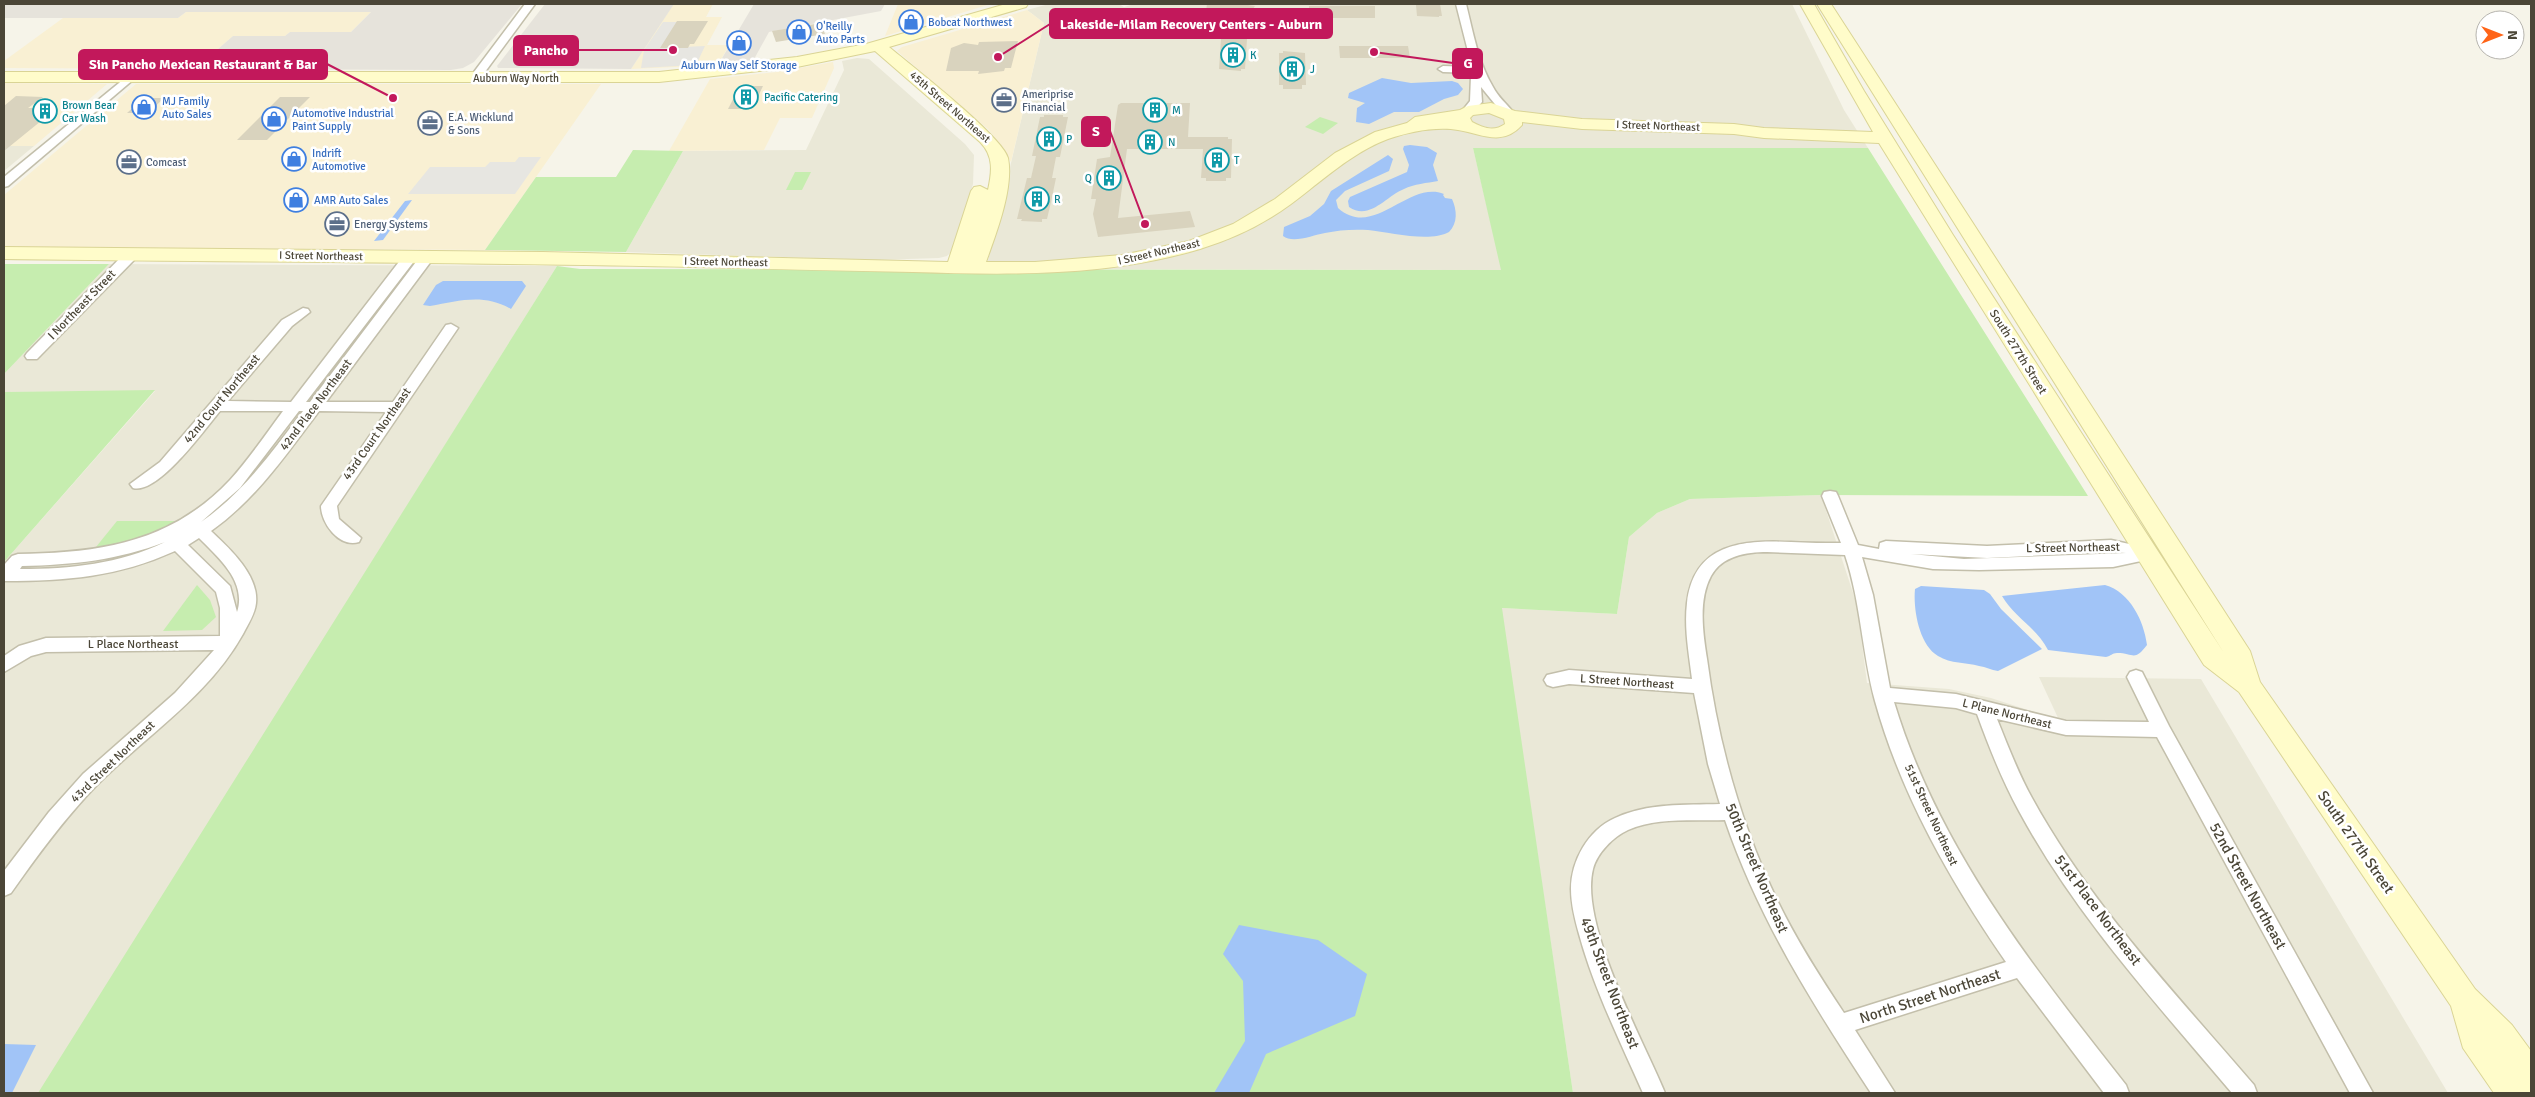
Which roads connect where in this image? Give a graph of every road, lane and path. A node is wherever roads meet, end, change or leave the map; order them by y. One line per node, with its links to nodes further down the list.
1 (530, 4): 11 (street)
2 (1021, 4): 6 (main road, Auburn Way North)
3 (1461, 4): 7 (street)
4 (1807, 4): 15 (main road, South 277th Street)
5 (1824, 4): 12 (main road, South 277th Street)
6 (871, 47): 11 (main road, Auburn Way North); 20 (main road, 45th Street Northeast); 21 (main road, 45th Street Northeast)
7 (1475, 64): 8 (street); 13 (street); 14 (street)
8 (1443, 69)
9 (4, 77): 10 (main road, Auburn Way North)
10 (130, 77): 11 (main road, Auburn Way North); 16 (street)
11 (475, 78)
12 (1889, 104): 15 (main road); 22 (main road, South 277th Street)
13 (1466, 117): 14 (main road, I Street Northeast); 14 (main road); 21 (main road, I Street Northeast)
14 (1510, 119): 15 (main road, I Street Northeast)
15 (1884, 134): 22 (main road); 23 (main road, South 277th Street)
16 (4, 183)
17 (4, 253): 18 (main road, I Street Northeast)
18 (132, 254): 19 (main road, I Street Northeast); 27 (street, I Northeast Street)
19 (418, 257): 20 (main road, I Street Northeast); 29 (street, 42nd Place Northeast); 30 (street, 42nd Place Northeast)
20 (956, 268): 21 (main road, I Street Northeast)
21 (975, 268)
22 (1995, 272): 26 (main road, South 277th Street)
23 (1981, 294): 26 (main road); 38 (main road, South 277th Street)
24 (303, 312): 28 (street, 42nd Court Northeast)
25 (451, 328): 31 (street, 43rd Court Northeast)
26 (2041, 345): 32 (main road, South 277th Street)
27 (32, 356)
28 (217, 406): 29 (street); 33 (street, 42nd Court Northeast)
29 (295, 406): 30 (street); 35 (street, 42nd Place Northeast)
30 (315, 406): 31 (street); 35 (street, 42nd Place Northeast)
31 (395, 407): 36 (street, 43rd Court Northeast)
32 (2086, 416): 38 (main road); 41 (main road, South 277th Street)
33 (138, 484)
34 (1830, 496): 37 (street, 51st Street Northeast)
35 (184, 533): 35 (street); 40 (street); 40 (street, 43rd Street Northeast)
36 (353, 538)
37 (1852, 550): 38 (street, L Street Northeast); 39 (street, L Street Northeast); 47 (street, 51st Street Northeast)
38 (2146, 553): 41 (main road); 45 (main road, South 277th Street)
39 (1713, 564): 46 (street, 50th Street Northeast)
40 (229, 643): 42 (street, L Place Northeast); 51 (street, 43rd Street Northeast)
41 (2241, 658): 45 (main road, South 277th Street)
42 (4, 665)
43 (2136, 677): 49 (street, 52nd Street Northeast)
44 (1553, 680): 46 (street, L Street Northeast)
45 (2248, 685): 53 (main road, South 277th Street)
46 (1700, 687): 50 (street, 50th Street Northeast)
47 (1883, 694): 48 (street, L Plane Northeast); 52 (street, 51st Street Northeast)
48 (1983, 707): 49 (street, L Plane Northeast); 59 (street, 51st Place Northeast)
49 (2162, 730): 60 (street, 52nd Street Northeast)
50 (1731, 812): 54 (street, 50th Street Northeast); 56 (street, 49th Street Northeast)
51 (4, 887)
52 (2020, 967): 54 (street, North Street Northeast); 58 (street, 51st Street Northeast)
53 (2464, 999): 55 (main road, South 277th Street); 61 (main road, South 277th Street)
54 (1839, 1024): 57 (street, 50th Street Northeast)
55 (2531, 1078)
56 (1654, 1093)
57 (1884, 1093)
58 (2118, 1093)
59 (2246, 1093)
60 (2362, 1093)
61 (2513, 1093)

